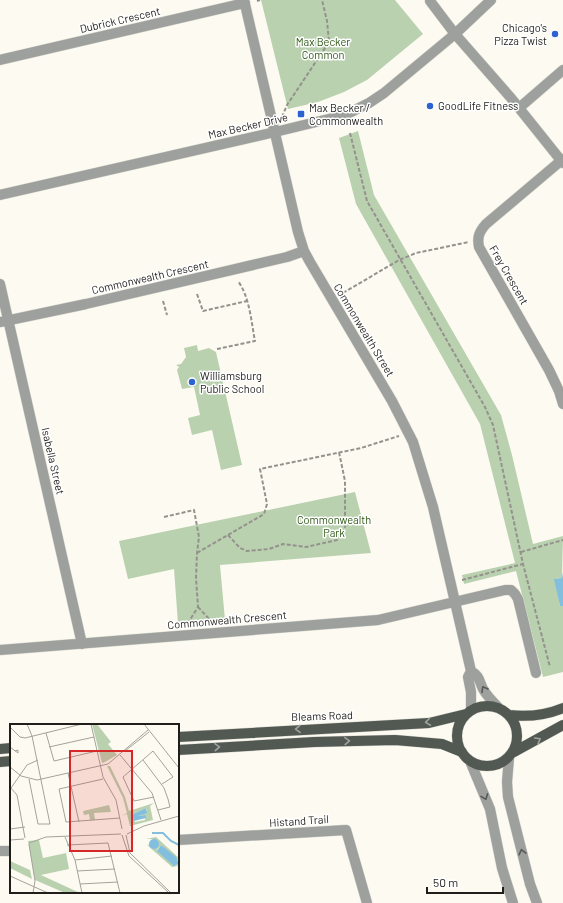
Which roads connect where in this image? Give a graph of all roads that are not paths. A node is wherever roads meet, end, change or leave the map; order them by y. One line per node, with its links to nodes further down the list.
1 (244, 1): 5 (street, Dubrick Crescent); 8 (street, Commonwealth Street)
2 (430, 1): 4 (street)
3 (492, 1): 4 (street, Max Becker Drive)
4 (455, 34): 7 (street); 8 (street, Max Becker Drive)
5 (0, 60)
6 (563, 70): 7 (street)
7 (519, 108): 9 (street)
8 (275, 132): 10 (street, Max Becker Drive); 11 (street, Commonwealth Street)
9 (562, 161): 14 (street, Frey Crescent)
10 (0, 195)
11 (304, 251): 13 (street, Commonwealth Crescent); 15 (street, Commonwealth Street)
12 (0, 284): 13 (street, Isabella Street)
13 (4, 321): 16 (street, Isabella Street)
14 (563, 404)
15 (455, 602): 16 (street, Commonwealth Crescent); 18 (street, Commonwealth Street); 19 (street, Commonwealth Crescent)
16 (82, 644): 17 (street, Commonwealth Crescent)
17 (0, 650)
18 (471, 670): 20 (street, Commonwealth Street, one-way to 18); 22 (street, Commonwealth Street)
19 (536, 673)
20 (498, 707): 22 (main road); 23 (main road)
21 (563, 708): 23 (main road)
22 (468, 712): 25 (main road, Bleams Road, one-way to 25); 29 (main road)
23 (510, 715): 30 (main road)
24 (563, 725): 30 (main road, one-way to 24)
25 (179, 737)
26 (10, 748): 27 (main road)
27 (0, 749)
28 (179, 750): 29 (main road, one-way to 29)
29 (462, 752): 31 (main road)
30 (510, 755): 31 (main road); 37 (street, one-way to 30)
31 (470, 761): 36 (street, one-way to 36)
32 (179, 840): 35 (street, Histand Trail)
33 (10, 851): 34 (street)
34 (0, 852)
35 (367, 903)
36 (513, 903)
37 (537, 903)

